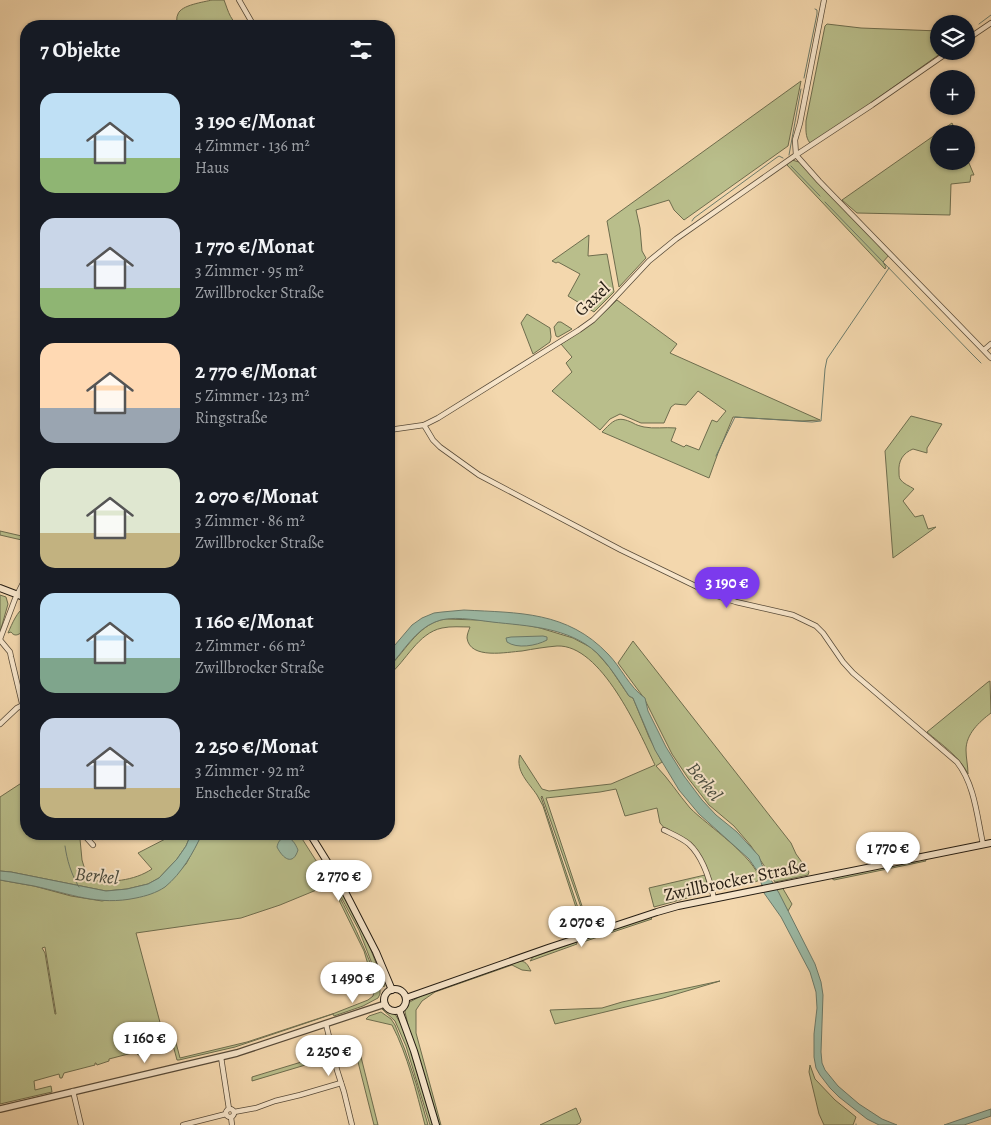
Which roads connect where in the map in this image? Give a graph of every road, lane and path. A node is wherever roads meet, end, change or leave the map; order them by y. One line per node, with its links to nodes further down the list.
1 (239, 0): 3 (street)
2 (824, 0): 7 (street)
3 (251, 20)
4 (991, 23): 5 (street)
5 (975, 34)
6 (937, 60): 7 (street, Gaxel)
7 (796, 155): 9 (street); 11 (street, Gaxel)
8 (991, 344): 9 (street)
9 (984, 350): 10 (street)
10 (991, 358)
11 (424, 424): 12 (street, Gaxel); 25 (street)
12 (395, 429)
13 (0, 588): 15 (main road)
14 (20, 588): 15 (street)
15 (17, 594): 16 (main road); 17 (street)
16 (20, 595)
17 (0, 638): 18 (street)
18 (20, 693)
19 (20, 706): 20 (street)
20 (0, 724)
21 (664, 830): 27 (street)
22 (88, 840): 26 (street)
23 (314, 840): 28 (main road)
24 (991, 843): 25 (main road, Zwillbrocker Straße)
25 (983, 844): 27 (main road, Zwillbrocker Straße)
26 (93, 845)
27 (714, 899): 29 (main road, Zwillbrocker Straße)
28 (392, 990): 29 (main road); 30 (main road)
29 (406, 998): 31 (main road)
30 (385, 1004): 31 (main road); 32 (street)
31 (398, 1010): 42 (main road)
32 (326, 1024): 33 (street); 34 (street)
33 (221, 1057): 35 (street); 37 (street)
34 (341, 1083): 37 (street); 41 (street)
35 (73, 1091): 36 (street); 38 (street)
36 (0, 1109)
37 (230, 1114): 39 (street); 40 (street)
38 (81, 1125)
39 (183, 1125)
40 (232, 1125)
41 (352, 1125)
42 (436, 1125)

